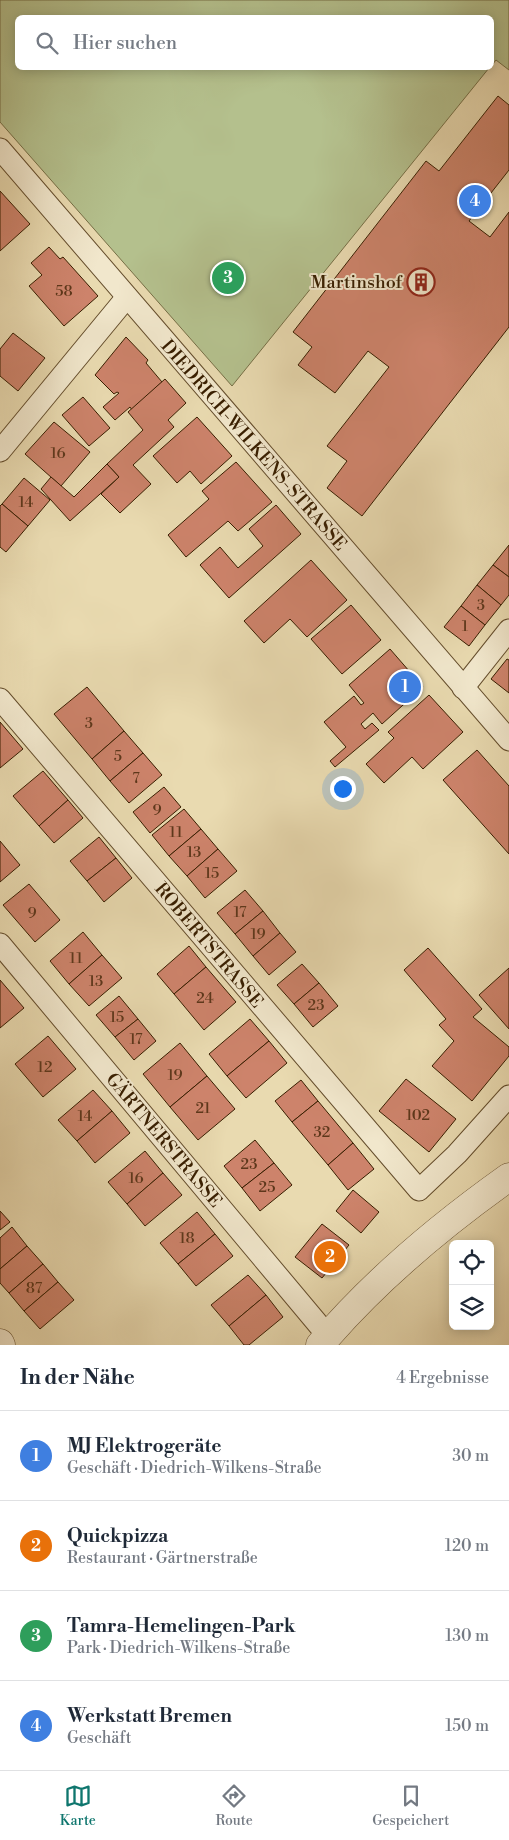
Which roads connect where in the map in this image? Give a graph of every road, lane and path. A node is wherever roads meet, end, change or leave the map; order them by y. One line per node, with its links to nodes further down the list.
1 (0, 149): 2 (street, DIEDRICH-WILKENS-STRASSE)
2 (127, 297): 3 (street); 5 (street, DIEDRICH-WILKENS-STRASSE)
3 (0, 451)
4 (509, 630): 5 (street)
5 (464, 688): 7 (street, DIEDRICH-WILKENS-STRASSE)
6 (0, 699): 9 (street, ROBERTSTRASSE)
7 (509, 740)
8 (0, 944): 11 (street, GÄRTNERSTRASSE)
9 (509, 1096)
10 (509, 1177): 11 (street)
11 (324, 1340)

